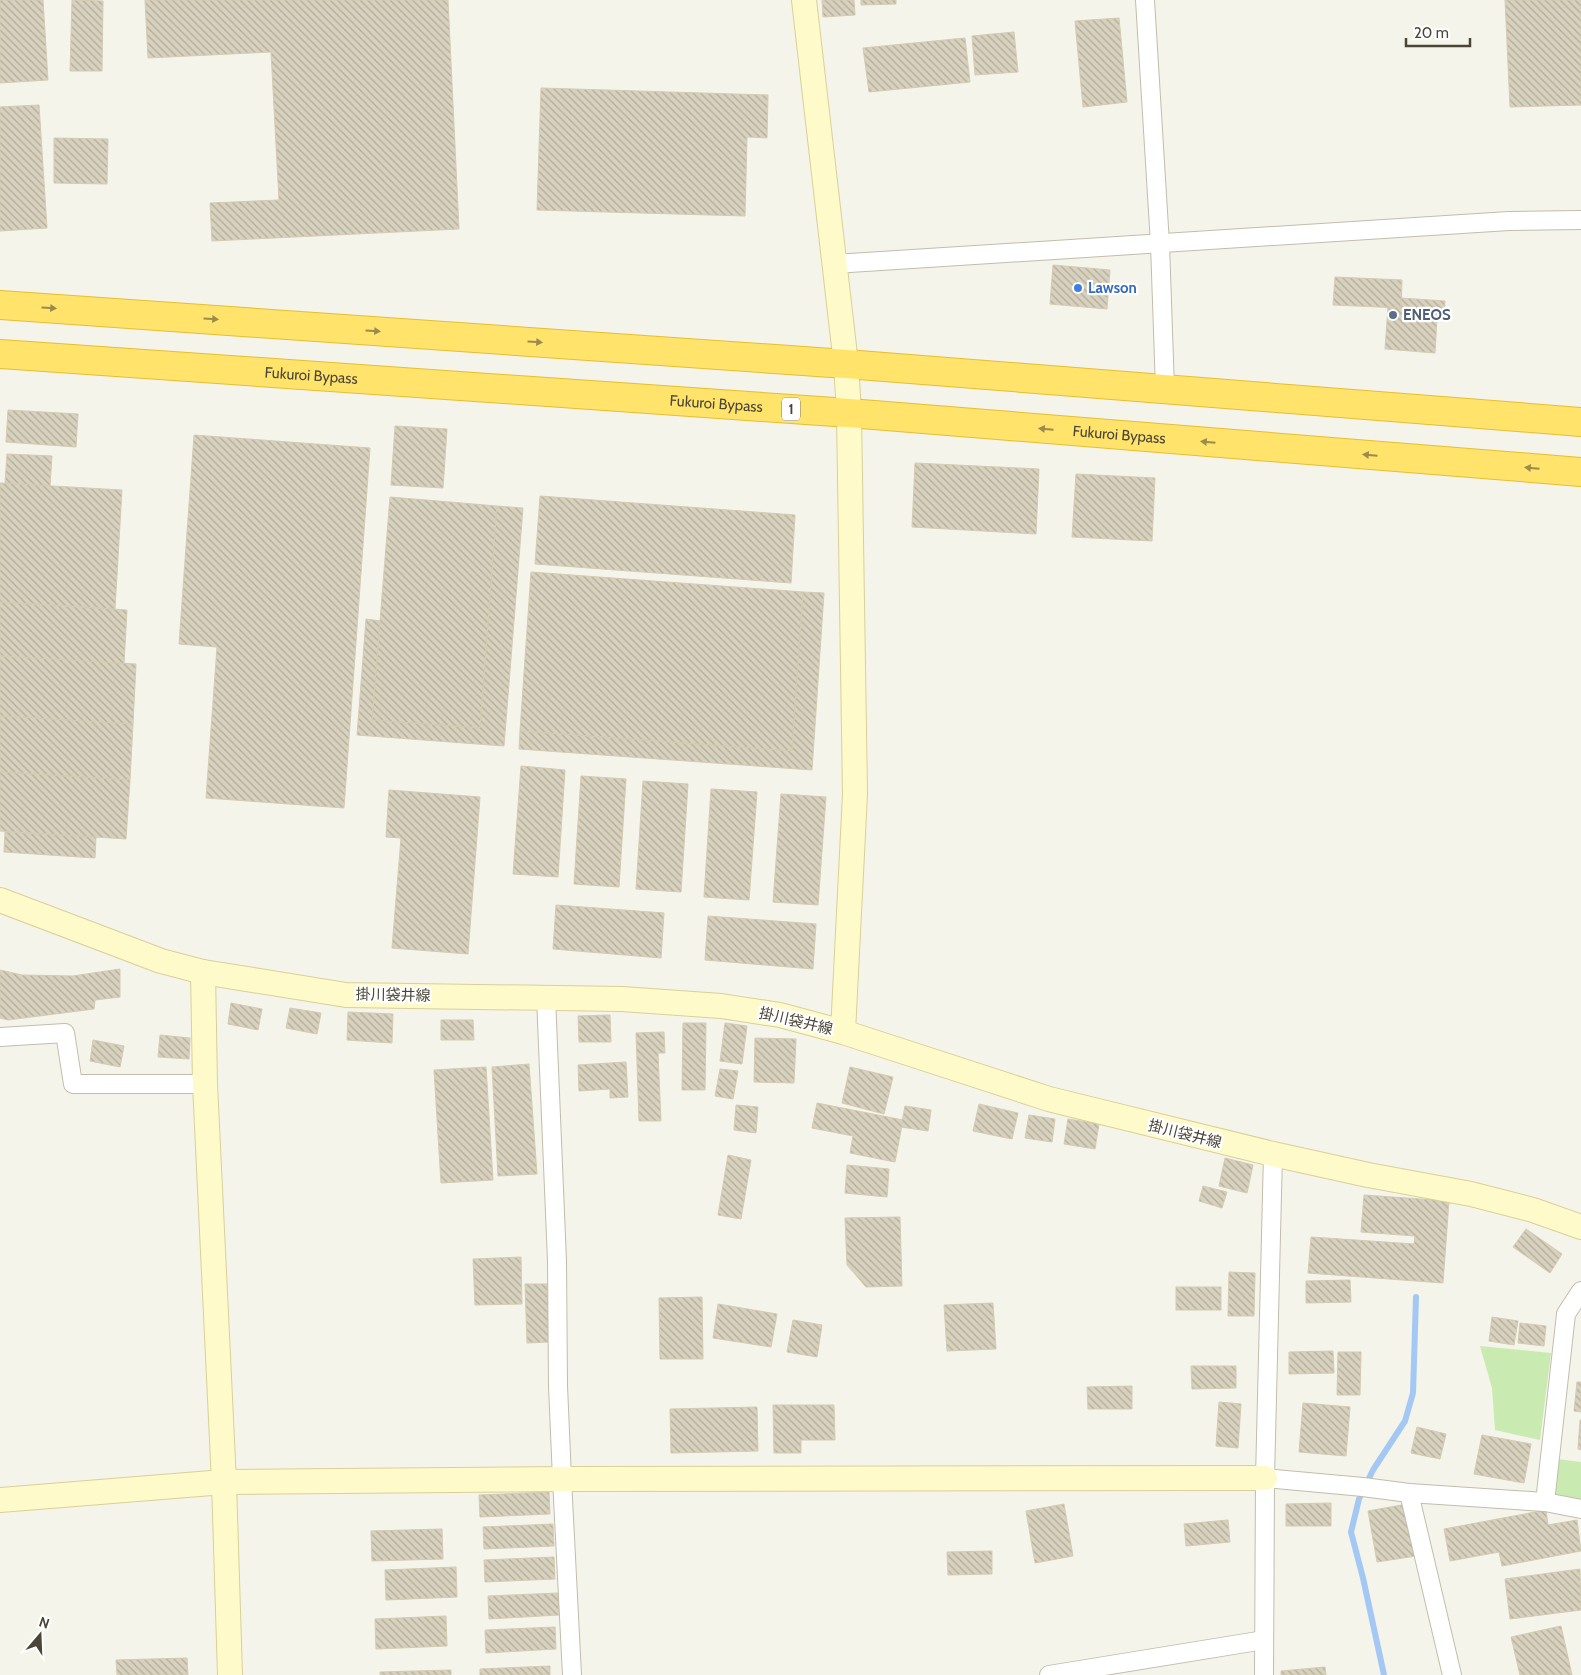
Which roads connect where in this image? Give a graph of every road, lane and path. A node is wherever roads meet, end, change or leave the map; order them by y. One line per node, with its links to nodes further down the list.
1 (804, 0): 5 (street)
2 (1145, 0): 4 (street)
3 (1581, 220): 4 (street)
4 (1160, 244): 5 (street); 9 (street)
5 (834, 264): 8 (street)
6 (0, 305): 8 (highway, one-way to 8)
7 (0, 354): 10 (highway, Fukuroi Bypass / 1)
8 (846, 364): 9 (highway); 10 (street)
9 (1165, 389): 11 (highway)
10 (849, 413): 12 (highway, Fukuroi Bypass / 1, one-way to 10); 16 (street)
11 (1581, 422)
12 (1581, 472)
13 (0, 900): 14 (street, 掛川袋井線)
14 (203, 972): 15 (street, 掛川袋井線); 18 (street)
15 (546, 997): 16 (street, 掛川袋井線); 23 (street)
16 (843, 1032): 19 (street, 掛川袋井線)
17 (0, 1037): 18 (street)
18 (205, 1084): 24 (street)
19 (1273, 1154): 20 (street, 掛川袋井線); 22 (street)
20 (1581, 1227)
21 (1581, 1291): 27 (street)
22 (1265, 1478): 23 (street); 25 (street); 29 (street)
23 (562, 1479): 24 (street); 31 (street)
24 (224, 1482): 26 (street); 30 (street)
25 (1409, 1494): 27 (street); 34 (street)
26 (0, 1500)
27 (1545, 1502): 28 (street)
28 (1581, 1509)
29 (1264, 1640): 32 (street); 33 (street)
30 (230, 1675)
31 (572, 1675)
32 (1049, 1675)
33 (1264, 1675)
34 (1452, 1675)

